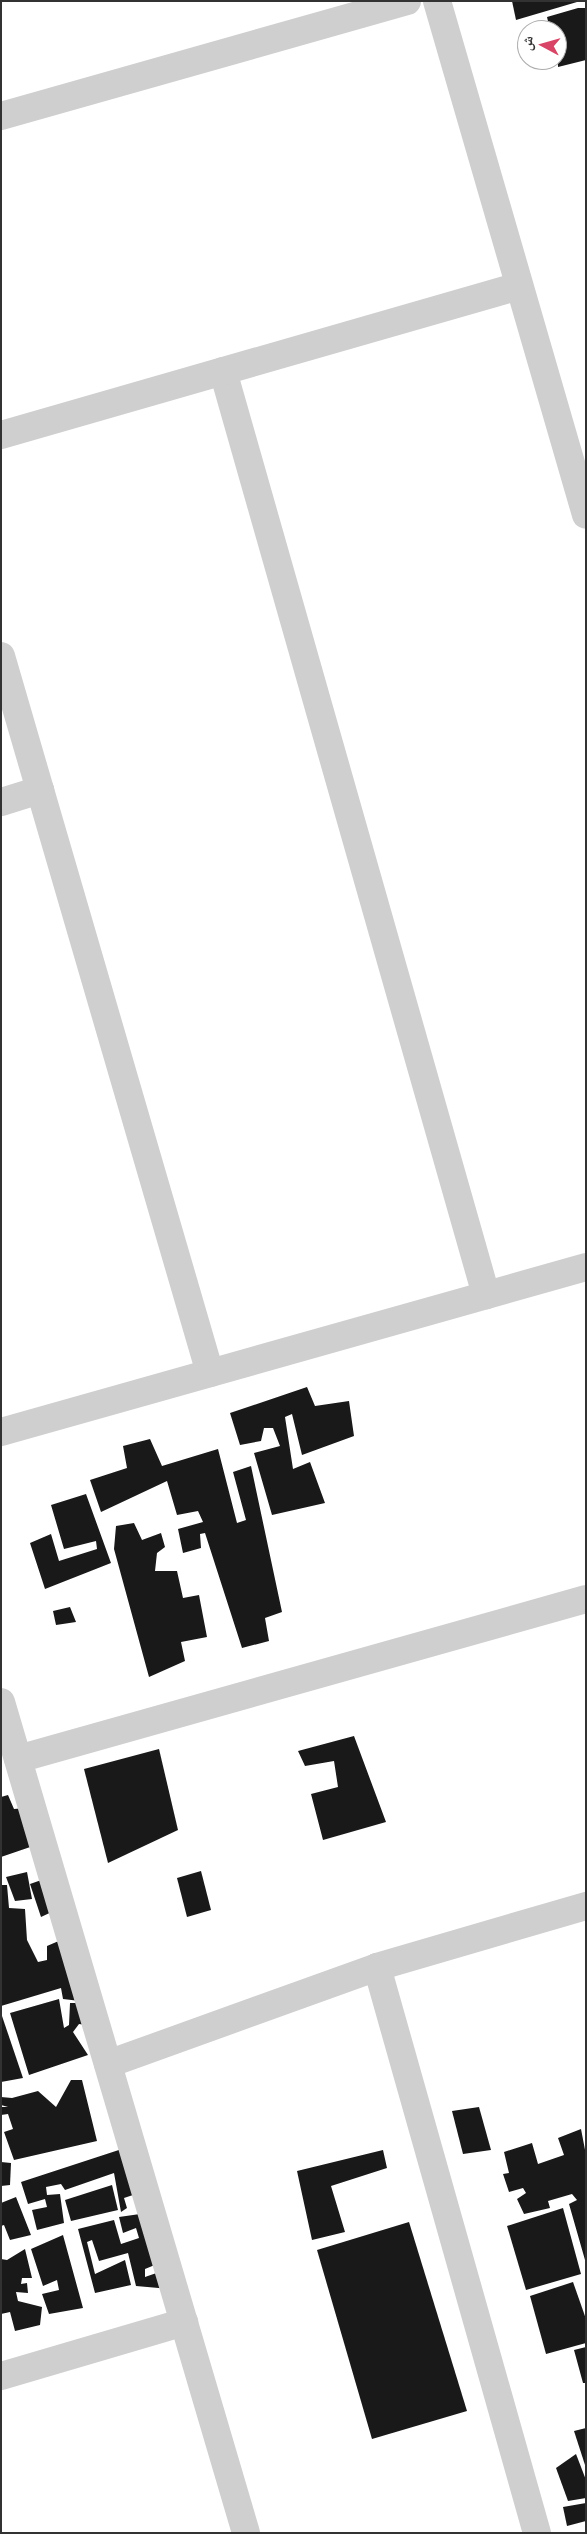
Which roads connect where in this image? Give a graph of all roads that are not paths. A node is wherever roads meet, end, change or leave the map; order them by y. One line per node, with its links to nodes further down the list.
1 (407, 1): 3 (street)
2 (436, 1): 4 (street)
3 (1, 116)
4 (519, 286): 5 (street); 7 (street)
5 (223, 371): 6 (street); 12 (street)
6 (1, 435)
7 (586, 515)
8 (1, 656): 9 (street)
9 (40, 790): 10 (street); 13 (street)
10 (1, 802)
11 (586, 1267): 12 (street)
12 (486, 1295): 13 (street)
13 (210, 1373): 14 (street)
14 (1, 1432)
15 (586, 1599): 17 (street)
16 (1, 1702): 17 (street)
17 (18, 1759): 20 (street)
18 (586, 1906): 19 (street)
19 (377, 1968): 20 (street); 24 (street)
20 (108, 2064): 21 (street)
21 (184, 2322): 22 (street); 23 (street)
22 (1, 2376)
23 (246, 2533)
24 (538, 2533)

